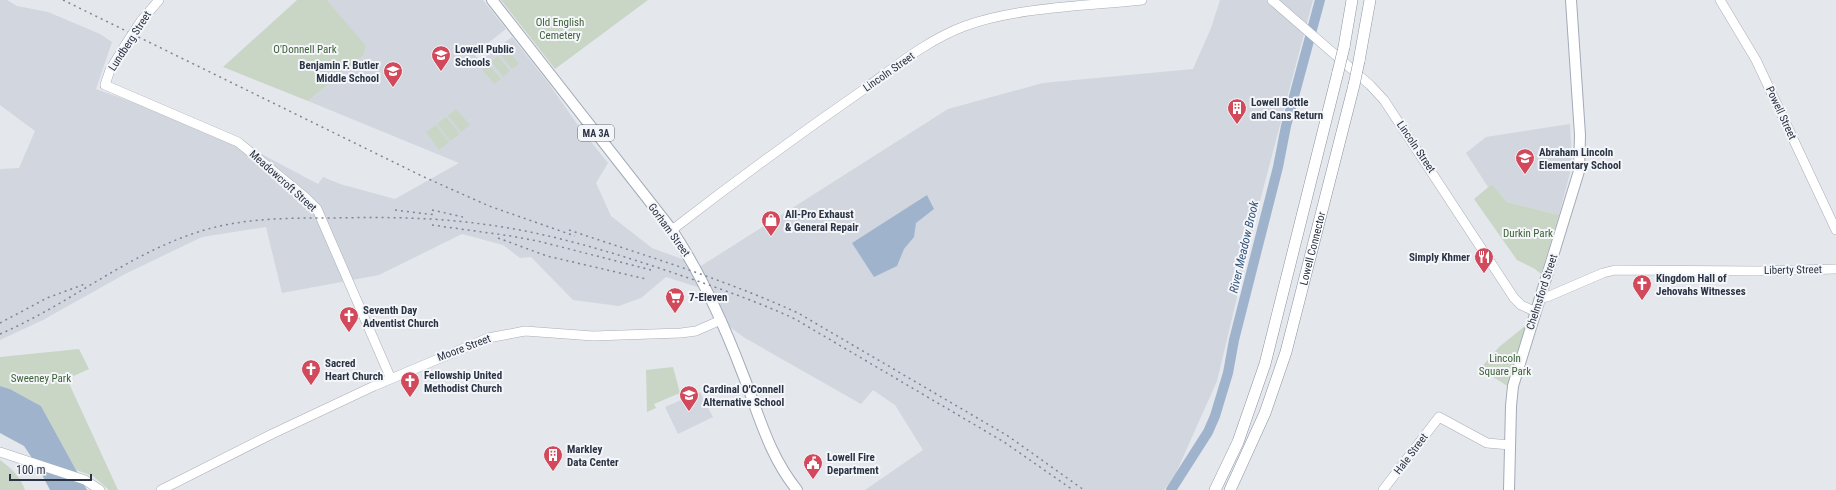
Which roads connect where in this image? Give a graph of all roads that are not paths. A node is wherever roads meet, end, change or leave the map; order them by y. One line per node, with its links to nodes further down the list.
1 (159, 0): 12 (street, Lundberg Street, bridge)
2 (492, 0): 13 (main road, Gorham Street / MA 3A)
3 (1142, 0): 10 (street, Lincoln Street)
4 (1272, 0): 17 (street, Lincoln Street)
5 (1370, 0): 11 (highway, Lowell Connector)
6 (1374, 0): 11 (highway)
7 (1571, 0): 16 (main road, Chelmsford Street)
8 (1720, 0): 14 (street, Powell Street)
9 (1351, 2): 25 (highway, Lowell Connector, bridge)
10 (1059, 4): 13 (street, Lincoln Street)
11 (1365, 31): 26 (highway, Lowell Connector, bridge)
12 (105, 85): 19 (street, Meadowcroft Street)
13 (672, 230): 18 (main road, Gorham Street / MA 3A)
14 (1836, 230)
15 (1836, 269): 16 (street, Liberty Street)
16 (1540, 298): 17 (main road, Chelmsford Street)
17 (1536, 312): 20 (main road, Chelmsford Street)
18 (721, 320): 19 (street, Moore Street); 24 (main road, Gorham Street / MA 3A)
19 (391, 379): 23 (street, Moore Street)
20 (1510, 445): 27 (street, Hale Street); 28 (main road, Chelmsford Street)
21 (0, 452): 22 (street)
22 (100, 490)
23 (161, 490)
24 (797, 490)
25 (1215, 490)
26 (1230, 490)
27 (1383, 490)
28 (1509, 490)

